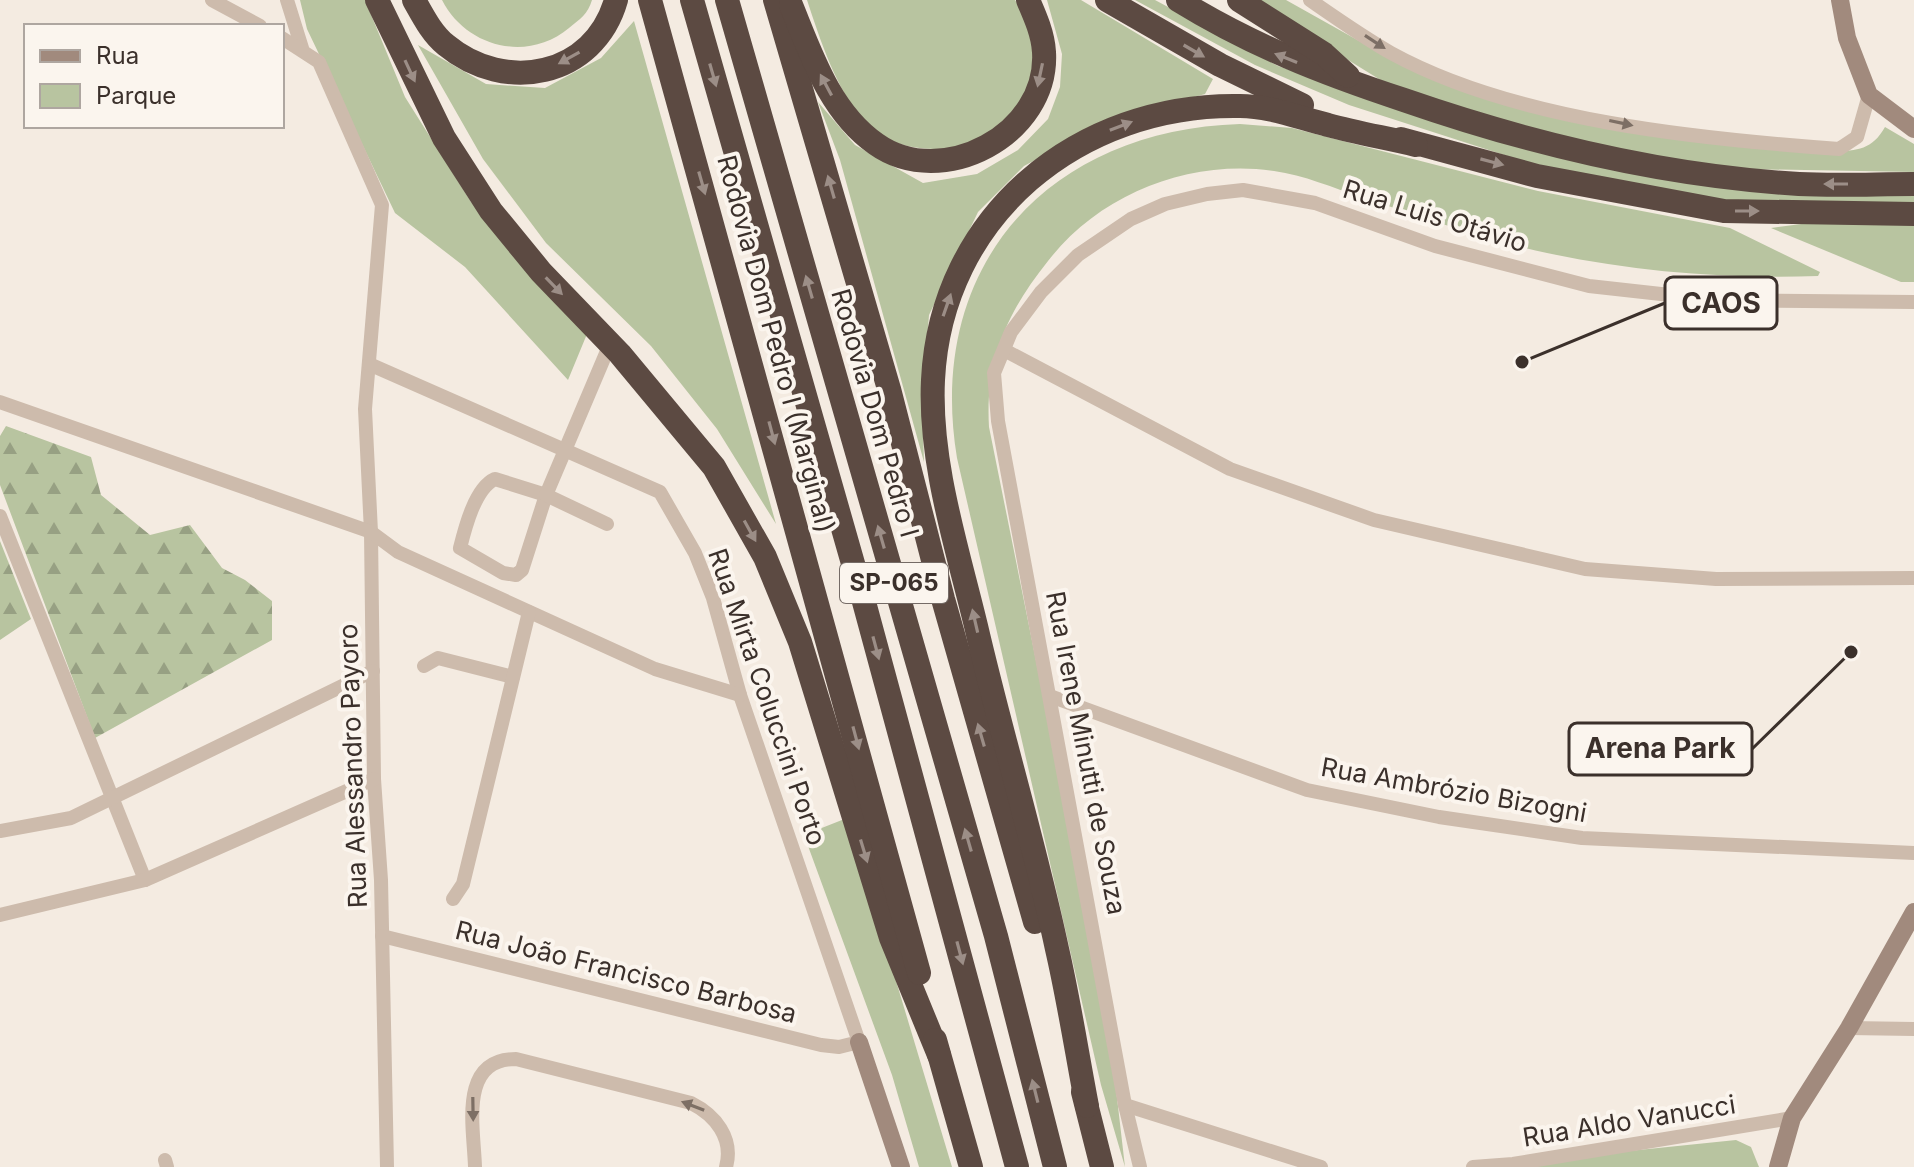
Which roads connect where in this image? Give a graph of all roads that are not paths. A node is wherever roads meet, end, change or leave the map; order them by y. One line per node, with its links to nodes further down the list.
1 (212, 0): 17 (street)
2 (287, 0): 19 (street)
3 (377, 0): 27 (highway, one-way to 27)
4 (414, 0): 5 (highway, one-way to 4)
5 (616, 0)
6 (650, 0): 55 (highway, Rodovia Dom Pedro I (Marginal) / SP-065, one-way to 55)
7 (692, 0): 64 (highway, SP-065, one-way to 64)
8 (727, 0): 65 (highway, Rodovia Dom Pedro I / SP-065, one-way to 8)
9 (775, 0): 57 (highway, SP-065, one-way to 9)
10 (789, 0): 11 (highway, one-way to 10)
11 (1028, 0)
12 (1107, 0): 23 (highway, one-way to 23)
13 (1178, 0): 20 (highway, one-way to 13)
14 (1239, 0): 20 (highway)
15 (1310, 0): 21 (street, one-way to 21)
16 (1840, 0): 21 (street)
17 (256, 24)
18 (284, 39): 19 (street)
19 (302, 48): 29 (street, Rua Alessandro Payoro)
20 (1359, 85): 24 (highway, one-way to 20)
21 (1869, 95): 22 (street)
22 (1914, 129)
23 (1416, 145): 25 (highway, one-way to 25); 57 (highway, one-way to 23)
24 (1914, 184)
25 (1914, 214)
26 (1914, 302): 28 (street, Rua Luis Otávio)
27 (610, 344): 31 (street); 55 (highway, one-way to 55)
28 (1006, 351): 36 (street); 42 (street, Rua Irene Minutti de Souza)
29 (369, 364): 31 (street, Rua Mirta Coluccini Porto); 35 (street, Rua Alessandro Payoro)
30 (0, 402): 35 (street)
31 (566, 451): 32 (street); 41 (street, Rua Mirta Coluccini Porto)
32 (546, 495): 32 (street); 34 (street)
33 (0, 516): 44 (street)
34 (607, 524)
35 (371, 532): 37 (street); 39 (street, Rua Alessandro Payoro)
36 (1914, 578)
37 (529, 612): 40 (street); 41 (street)
38 (424, 666): 40 (street)
39 (373, 671): 43 (street, Rua Alessandro Payoro); 44 (street)
40 (513, 677): 48 (street)
41 (740, 695): 54 (street, Rua Mirta Coluccini Porto)
42 (1050, 696): 46 (street, Rua Ambrózio Bizogni); 56 (street, Rua Irene Minutti de Souza)
43 (374, 779): 47 (street); 51 (street, Rua Alessandro Payoro)
44 (111, 799): 45 (street); 47 (street)
45 (0, 831)
46 (1914, 853)
47 (145, 880): 50 (street)
48 (453, 899)
49 (1914, 912): 52 (street)
50 (0, 915)
51 (382, 936): 54 (street, Rua João Francisco Barbosa); 60 (street, Rua Alessandro Payoro)
52 (1849, 1028): 53 (street); 58 (street)
53 (1914, 1029)
54 (859, 1042): 62 (street)
55 (939, 1055): 63 (highway, Rodovia Dom Pedro I (Marginal) / SP-065)
56 (1125, 1105): 67 (street, Rua Irene Minutti de Souza); 68 (street)
57 (1087, 1106): 66 (highway)
58 (1792, 1118): 69 (street, Rua Aldo Vanucci); 70 (street)
59 (730, 1163): 61 (street, one-way to 61)
60 (387, 1167)
61 (475, 1167)
62 (901, 1167)
63 (971, 1167)
64 (1017, 1167)
65 (1055, 1167)
66 (1102, 1167)
67 (1140, 1167)
68 (1321, 1167)
69 (1473, 1167)
70 (1778, 1167)

